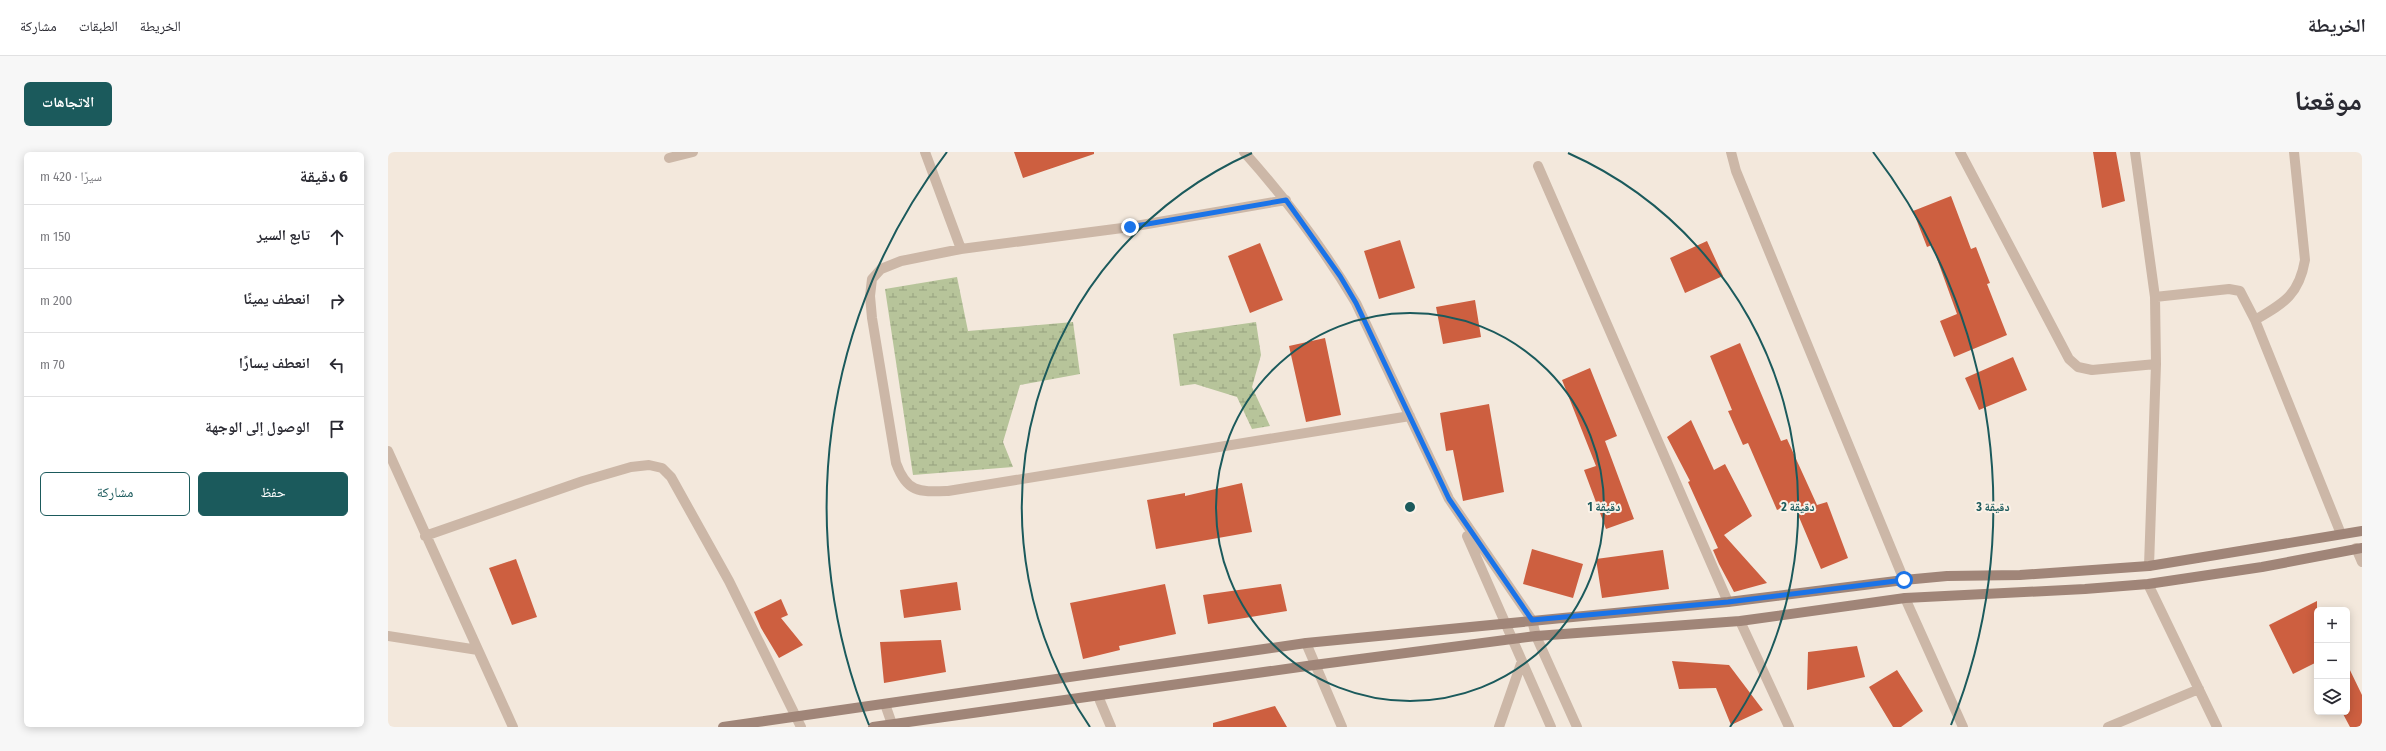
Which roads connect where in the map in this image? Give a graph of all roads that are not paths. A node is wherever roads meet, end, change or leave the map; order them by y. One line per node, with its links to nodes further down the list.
1 (693, 152): 8 (street)
2 (925, 152): 11 (street)
3 (1244, 152): 10 (street)
4 (1731, 152): 24 (street)
5 (1960, 152): 14 (street)
6 (2135, 152): 12 (street)
7 (2294, 152): 13 (street)
8 (669, 158)
9 (1538, 166): 27 (street)
10 (1286, 200): 11 (street); 15 (street)
11 (961, 249): 15 (street)
12 (2155, 298): 13 (street); 14 (street)
13 (2255, 320): 19 (street)
14 (2156, 364): 23 (street)
15 (1410, 416): 17 (street)
16 (388, 451): 20 (street)
17 (1459, 517): 28 (street); 30 (street)
18 (2362, 531): 19 (main road)
19 (2341, 534): 23 (main road)
20 (425, 536): 35 (street); 41 (street)
21 (2359, 548): 22 (street); 25 (main road)
22 (2362, 562)
23 (2149, 566): 24 (main road)
24 (1904, 580): 27 (main road)
25 (2148, 584): 26 (main road); 38 (street)
26 (1905, 598): 29 (main road); 53 (street)
27 (1728, 602): 28 (main road)
28 (1532, 620): 30 (main road); 32 (street)
29 (1740, 621): 32 (main road); 52 (street)
30 (1508, 624): 33 (street); 34 (main road)
31 (388, 636): 35 (street)
32 (1536, 636): 33 (main road); 51 (street)
33 (1513, 639): 36 (street); 37 (main road)
34 (1306, 643): 37 (street); 40 (main road)
35 (478, 650): 43 (street)
36 (1522, 661): 49 (street); 50 (street)
37 (1314, 665): 39 (main road); 48 (street)
38 (2199, 689): 54 (street); 55 (street)
39 (1098, 696): 42 (main road); 47 (street)
40 (885, 704): 41 (main road); 42 (street)
41 (796, 716): 44 (main road); 45 (street)
42 (892, 726): 46 (main road)
43 (513, 727)
44 (723, 727)
45 (801, 727)
46 (873, 727)
47 (1111, 727)
48 (1342, 727)
49 (1499, 727)
50 (1551, 727)
51 (1577, 727)
52 (1789, 727)
53 (1963, 727)
54 (2108, 727)
55 (2217, 727)

